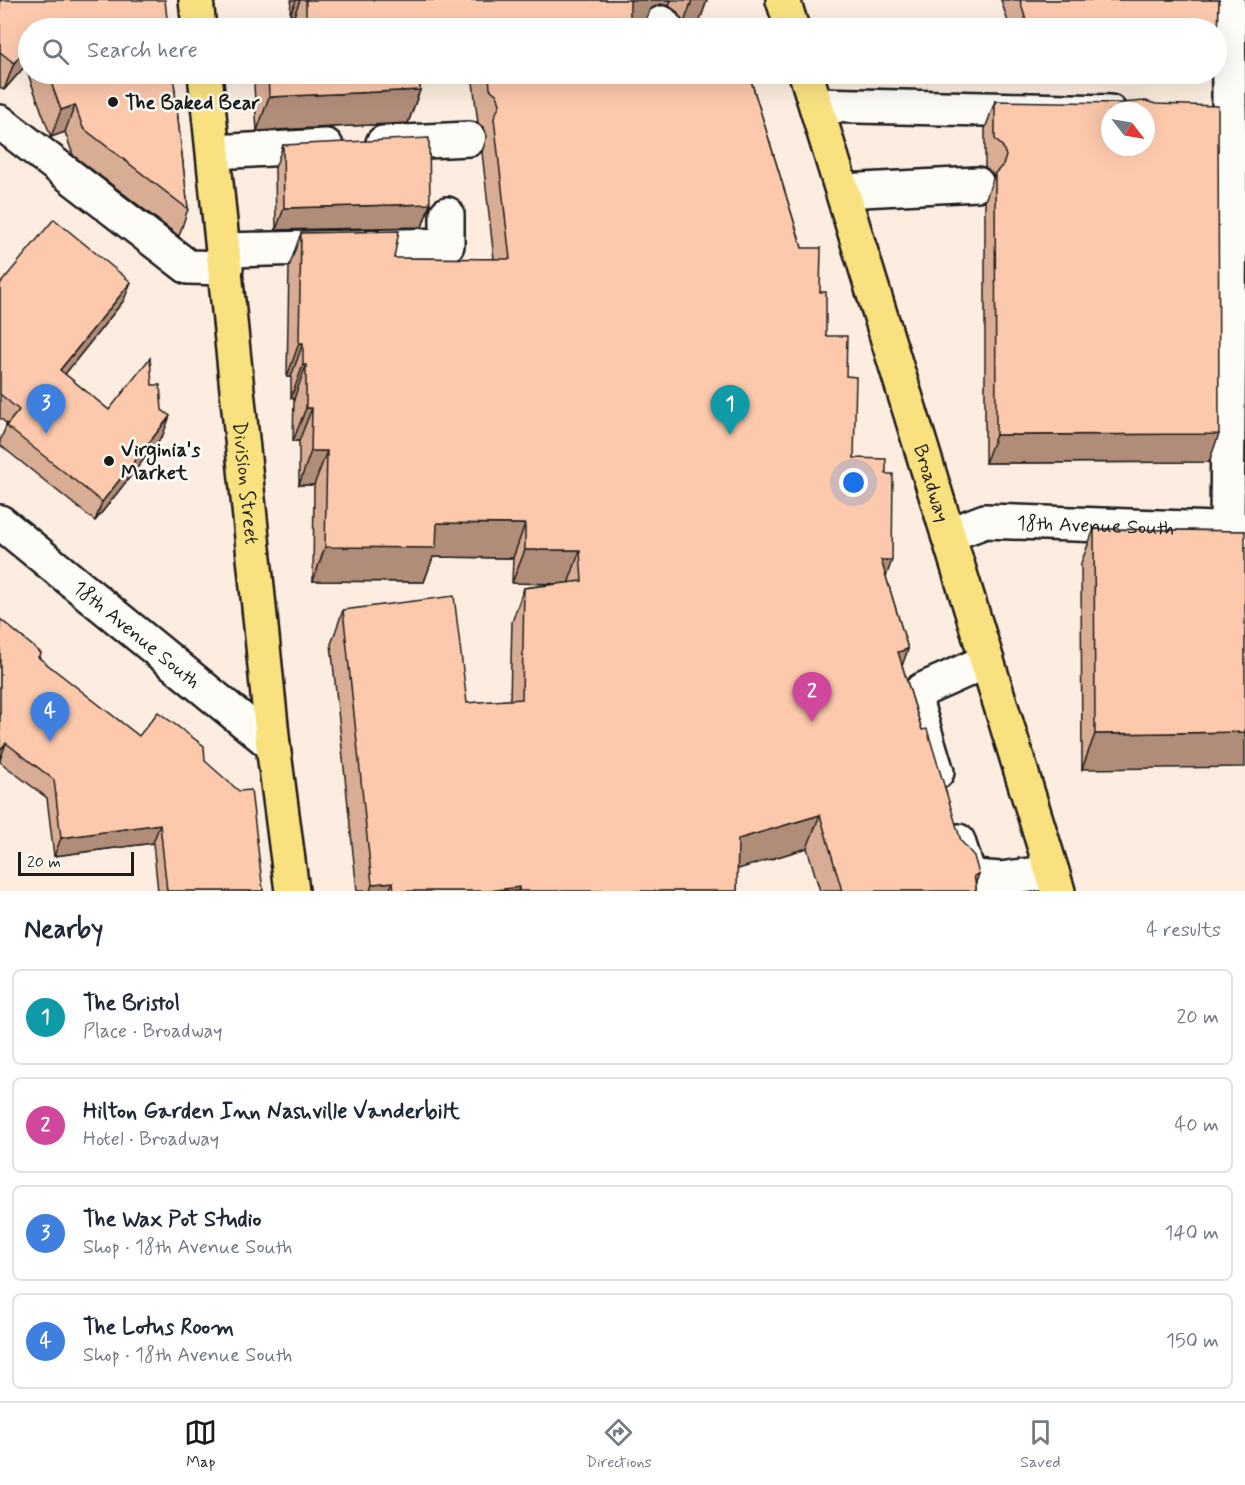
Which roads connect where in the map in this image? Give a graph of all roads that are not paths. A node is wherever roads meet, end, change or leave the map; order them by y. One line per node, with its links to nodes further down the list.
1 (196, 0): 4 (main road)
2 (783, 0): 5 (main road)
3 (1228, 0): 6 (street)
4 (198, 18)
5 (789, 18)
6 (1236, 49): 7 (street)
7 (1227, 80)
8 (206, 84): 15 (main road, Division Street)
9 (809, 84): 11 (main road, Broadway)
10 (1226, 84): 21 (street)
11 (816, 105): 12 (street); 17 (main road, Broadway)
12 (1101, 112)
13 (0, 122): 19 (street)
14 (469, 139): 15 (street)
15 (214, 152): 19 (main road, Division Street)
16 (976, 184): 17 (street)
17 (843, 191): 22 (main road, Broadway)
18 (447, 214): 19 (street)
19 (225, 259): 24 (main road, Division Street)
20 (0, 522): 24 (street, 18th Avenue South)
21 (1236, 530): 22 (street, 18th Avenue South)
22 (948, 535): 23 (main road, Broadway)
23 (987, 661): 25 (main road, Broadway); 25 (street)
24 (273, 745): 26 (main road, Division Street)
25 (1055, 881)
26 (292, 891)

